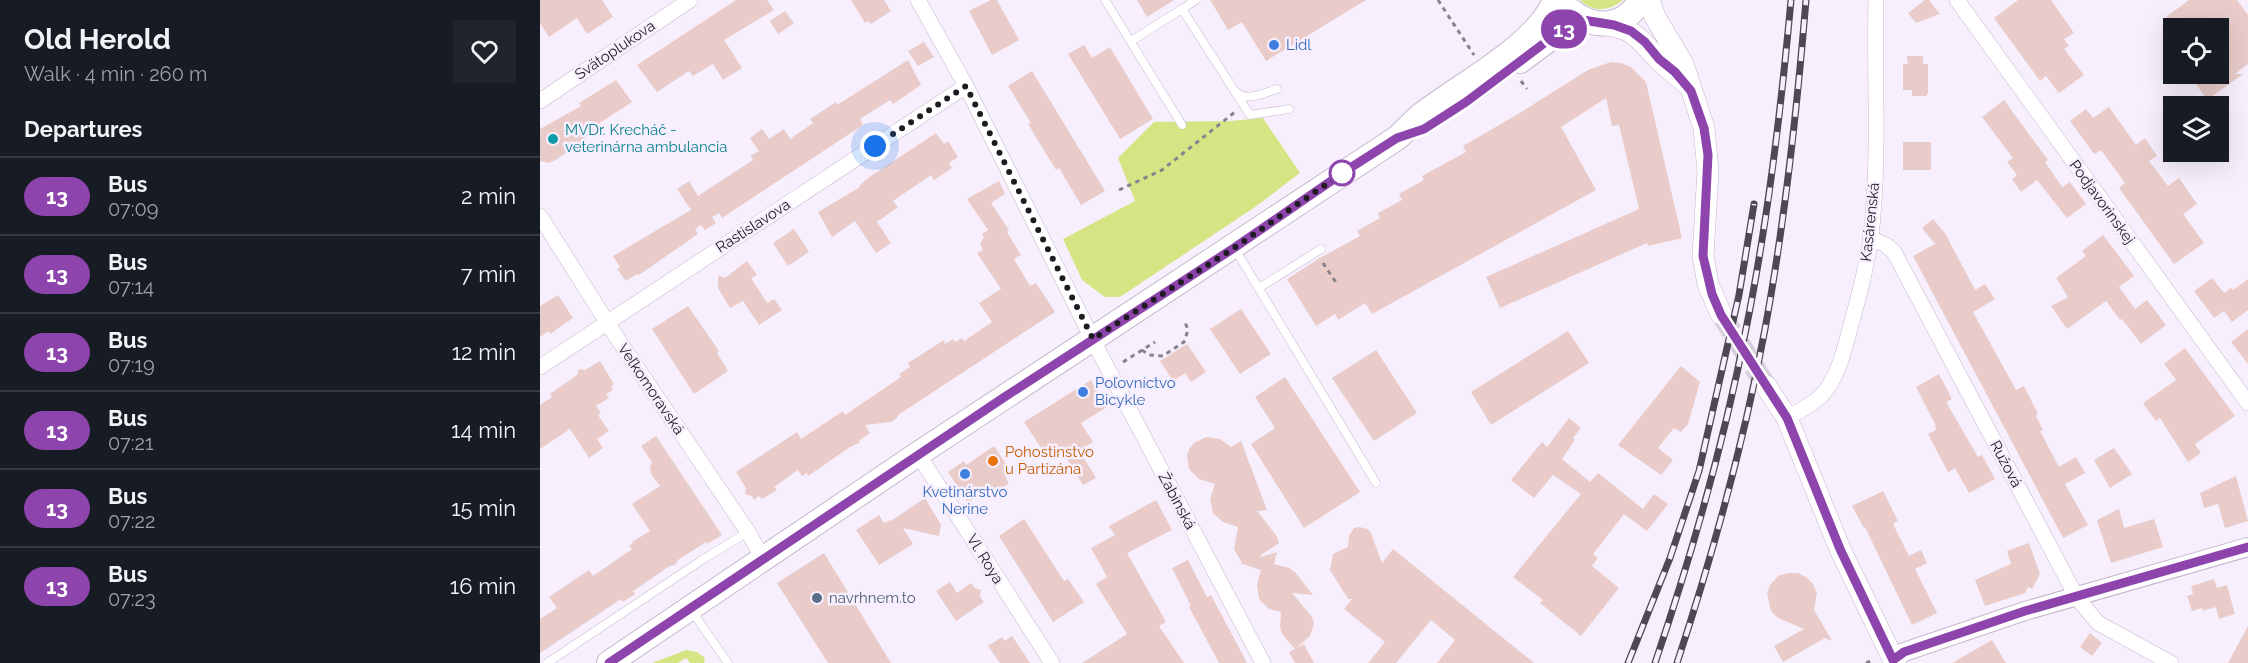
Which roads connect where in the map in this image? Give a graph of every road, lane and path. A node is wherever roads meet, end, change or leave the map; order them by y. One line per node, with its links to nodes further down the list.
1 (690, 0): 20 (street, Svätoplukova)
2 (918, 0): 16 (street, Žabinská)
3 (1106, 0): 14 (lane)
4 (1196, 0): 12 (lane)
5 (1438, 0): 15 (path)
6 (1555, 0): 24 (main road)
7 (1562, 0): 13 (main road)
8 (1641, 0): 13 (main road)
9 (1649, 0): 19 (main road)
10 (1876, 0): 27 (street, Kasárenská)
11 (1957, 0): 42 (street, Podjavorinskej)
12 (1182, 9): 14 (lane); 18 (lane)
13 (1590, 22): 19 (main road); 24 (main road)
14 (1131, 41): 23 (lane)
15 (1473, 53)
16 (966, 86): 34 (street, Rastislavova); 36 (street, Žabinská)
17 (1277, 89): 18 (lane)
18 (1234, 91): 21 (lane)
19 (1691, 91): 33 (main road)
20 (540, 101)
21 (1289, 109)
22 (1236, 110): 25 (path)
23 (1182, 124)
24 (1397, 138): 28 (main road)
25 (1119, 190)
26 (540, 216): 34 (street, Veľkomoravská)
27 (1870, 238): 43 (street, Kasárenská); 49 (street, Ružová)
28 (1234, 248): 32 (lane); 36 (main road)
29 (1321, 249): 32 (lane)
30 (1325, 265): 31 (path)
31 (1337, 284)
32 (1259, 288): 45 (lane)
33 (1721, 315)
34 (607, 322): 40 (street, Rastislavova); 46 (street, Veľkomoravská)
35 (1185, 322): 38 (path)
36 (1093, 339): 44 (main road); 56 (street, Žabinská)
37 (1155, 342): 38 (path)
38 (1142, 350): 39 (path)
39 (1119, 364)
40 (540, 367)
41 (1767, 386): 43 (main road)
42 (2248, 403)
43 (1787, 418): 52 (main road)
44 (918, 454): 48 (main road); 55 (street, Vl. Roya)
45 (1376, 483)
46 (748, 532): 48 (street, Veľkomoravská); 53 (lane)
47 (2248, 547): 49 (street)
48 (765, 560): 50 (main road)
49 (2077, 598): 52 (street); 57 (street, Ružová)
50 (690, 609): 51 (main road); 54 (lane)
51 (615, 661)
52 (1892, 662)
53 (547, 663)
54 (728, 663)
55 (1053, 663)
56 (1263, 663)
57 (2171, 663)

